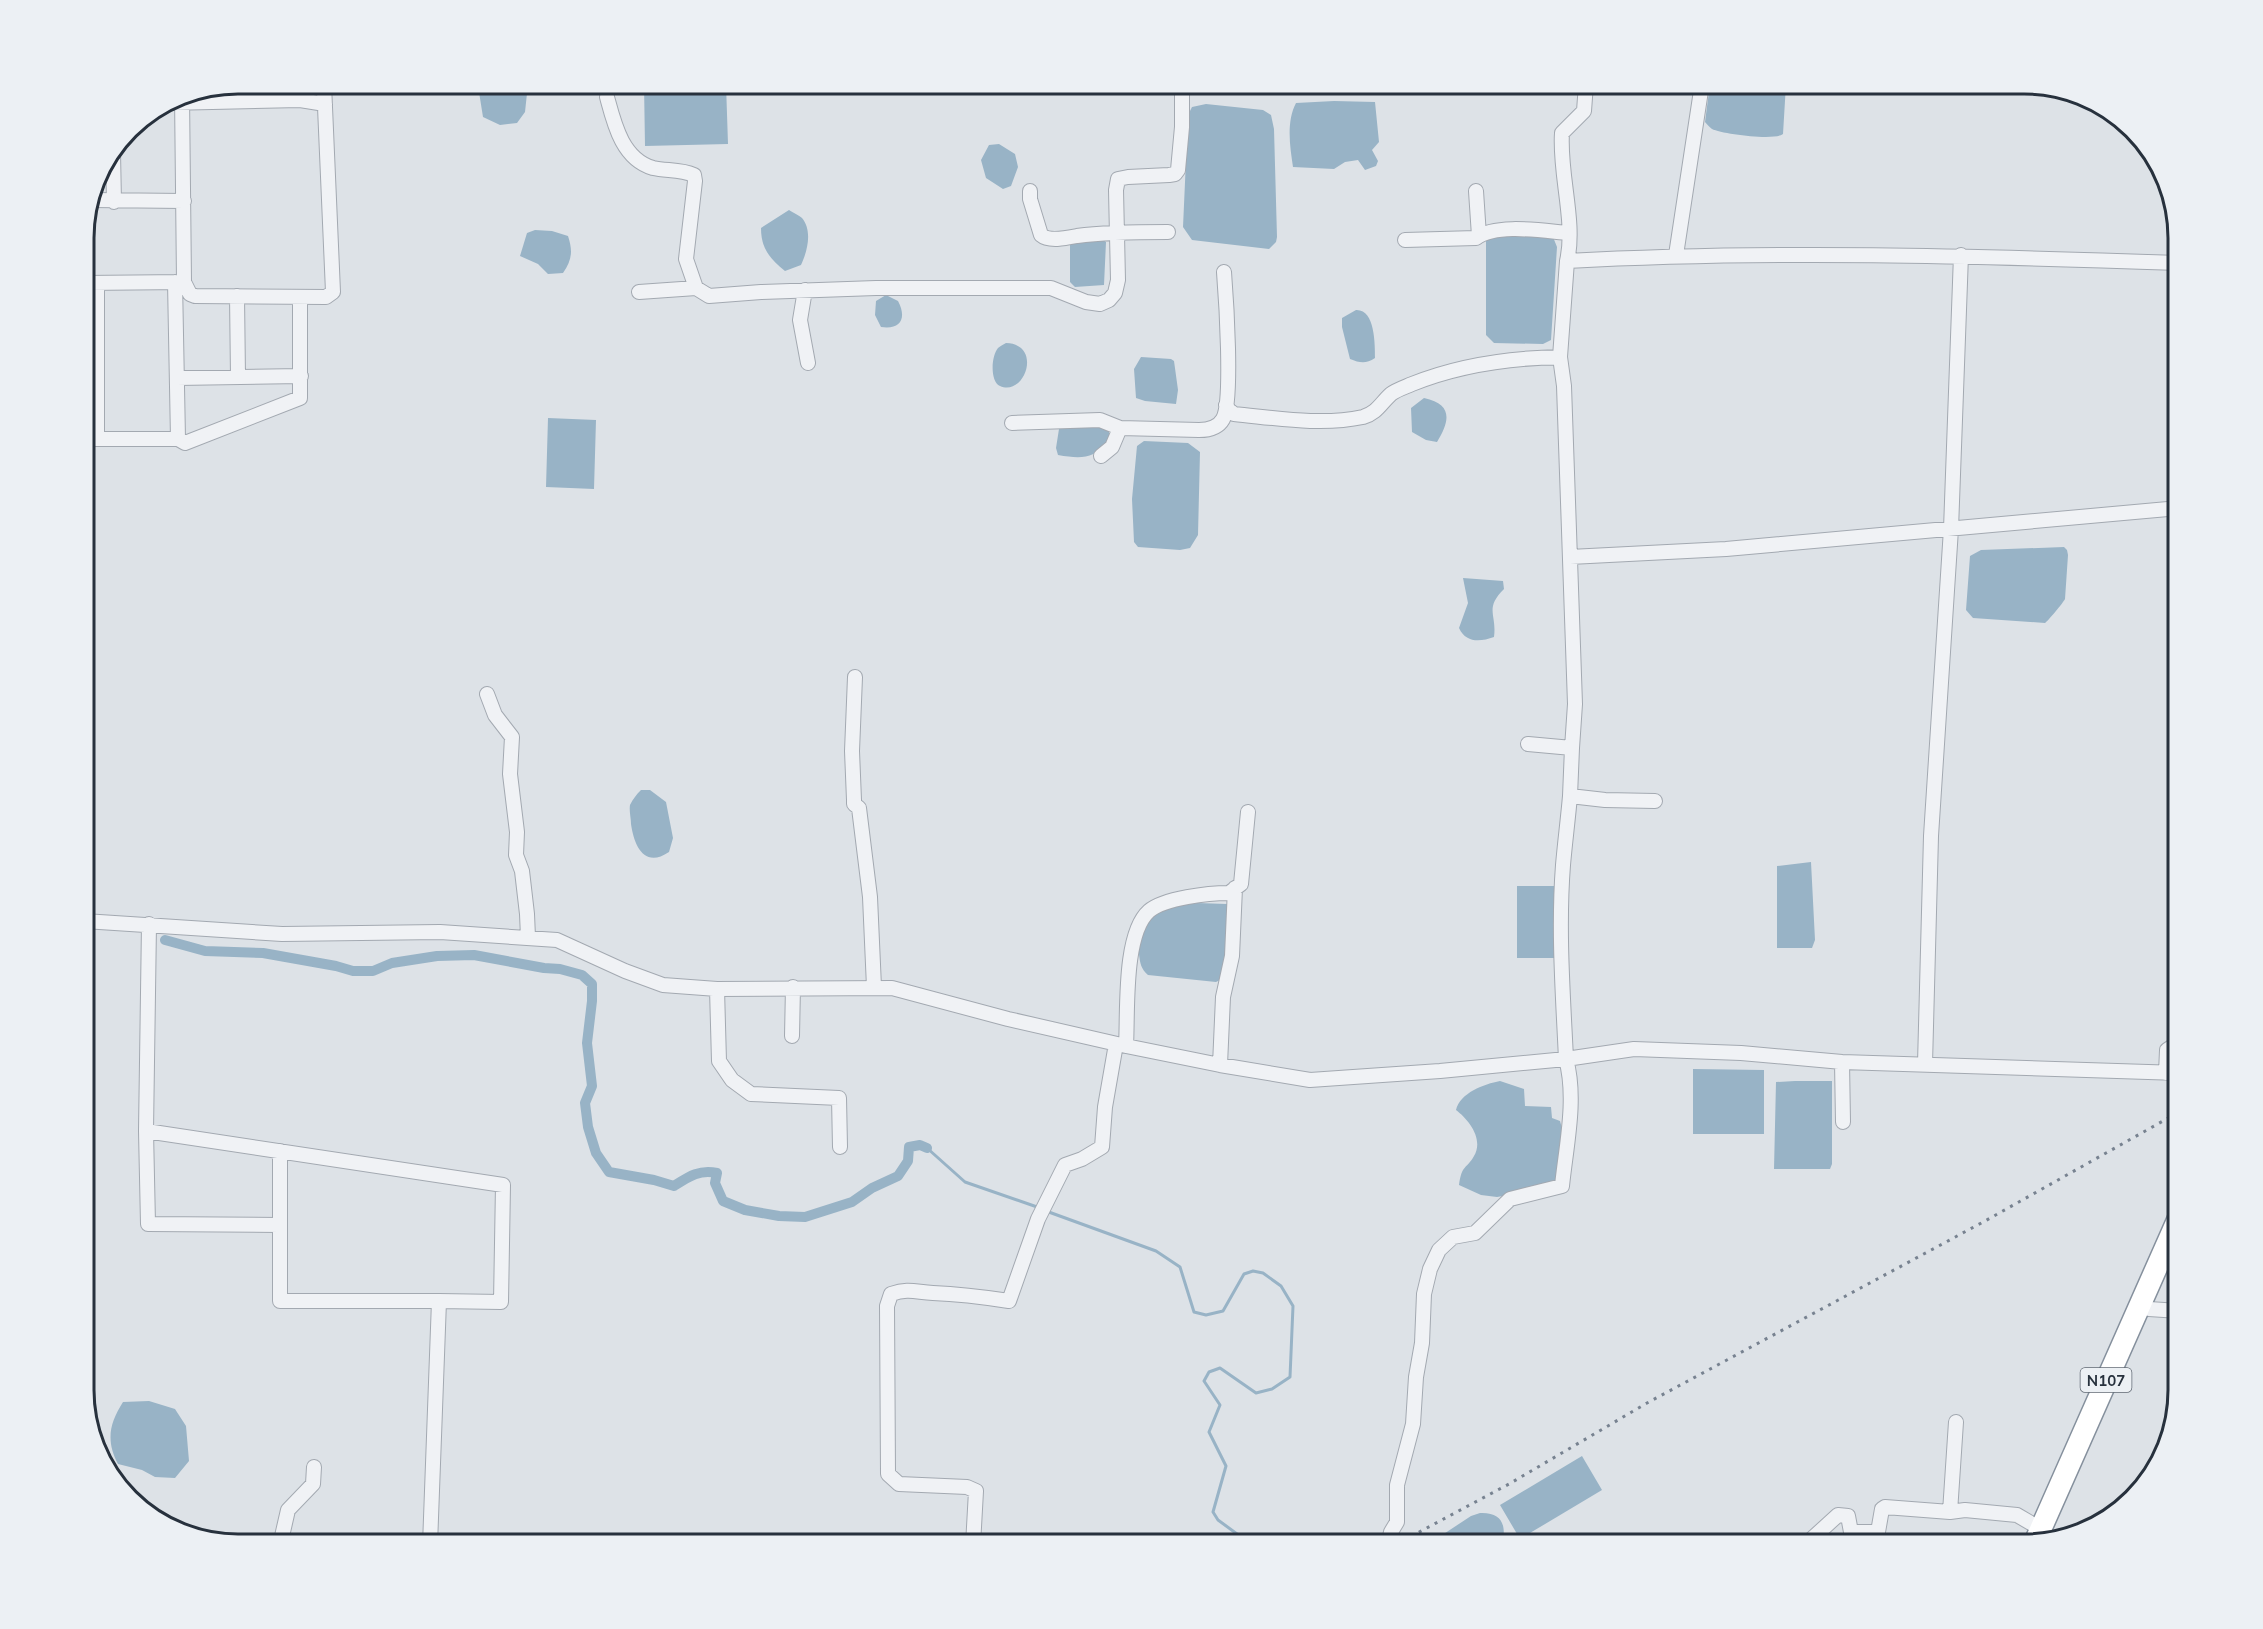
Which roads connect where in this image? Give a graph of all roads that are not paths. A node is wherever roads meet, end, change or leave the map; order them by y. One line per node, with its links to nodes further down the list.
1 (324, 94): 7 (street)
2 (1182, 94): 16 (street)
3 (1585, 94): 17 (street)
4 (1700, 94): 20 (street)
5 (607, 96): 27 (street)
6 (201, 99): 7 (street)
7 (325, 104): 31 (street)
8 (182, 106): 13 (street)
9 (113, 167): 14 (street)
10 (1030, 191): 16 (street)
11 (1476, 191): 18 (street)
12 (99, 201): 14 (street)
13 (184, 201): 14 (street); 25 (street)
14 (114, 202)
15 (1168, 232): 16 (street)
16 (1118, 233): 28 (street)
17 (1569, 233): 18 (street); 22 (street)
18 (1479, 236): 19 (street)
19 (1406, 240)
20 (1676, 255): 21 (street); 22 (street)
21 (1961, 255): 23 (street); 44 (street)
22 (1567, 261): 32 (street)
23 (2168, 263)
24 (1224, 272): 37 (street)
25 (180, 282): 26 (street); 30 (street); 36 (street)
26 (95, 283)
27 (696, 288): 28 (street); 29 (street)
28 (805, 290): 33 (street)
29 (639, 292)
30 (237, 296): 31 (street); 35 (street)
31 (300, 297): 34 (street)
32 (1560, 357): 37 (street); 45 (street)
33 (808, 363)
34 (301, 376): 35 (street); 41 (street)
35 (238, 377): 36 (street)
36 (177, 378): 41 (street)
37 (1226, 405): 39 (street)
38 (1012, 423): 39 (street)
39 (1120, 428): 42 (street)
40 (95, 439): 41 (street)
41 (178, 439)
42 (1101, 456)
43 (2168, 509): 44 (street)
44 (1951, 529): 45 (street); 64 (street)
45 (1570, 557): 49 (street)
46 (855, 678): 58 (street)
47 (487, 694): 56 (street)
48 (1528, 744): 49 (street)
49 (1572, 748): 50 (street)
50 (1570, 796): 51 (street); 62 (street)
51 (1654, 801)
52 (1248, 812): 53 (street)
53 (1235, 888): 61 (street); 65 (street)
54 (95, 922): 55 (street)
55 (149, 924): 56 (street); 68 (street)
56 (528, 937): 59 (street)
57 (793, 987): 58 (street); 59 (street); 60 (street)
58 (874, 987): 61 (street)
59 (717, 989): 69 (street)
60 (792, 1036)
61 (1121, 1045): 65 (street); 85 (street)
62 (1566, 1059): 63 (street); 65 (street); 86 (street)
63 (1842, 1062): 64 (street); 67 (street)
64 (1925, 1064): 66 (street)
65 (1220, 1065)
66 (2168, 1073)
67 (1843, 1122)
68 (146, 1131): 70 (street); 71 (street)
69 (840, 1147)
70 (280, 1151): 71 (street); 74 (street)
71 (280, 1225): 74 (street)
72 (2168, 1243): 81 (highway, N107)
73 (2168, 1266): 75 (highway, N107)
74 (439, 1301): 84 (street)
75 (2149, 1309): 76 (street); 82 (highway, N107)
76 (2168, 1310)
77 (1956, 1422): 79 (street)
78 (314, 1467): 83 (street)
79 (1950, 1512): 80 (street); 87 (street)
80 (2037, 1533)
81 (2043, 1533)
82 (2043, 1533)
83 (283, 1534)
84 (430, 1534)
85 (974, 1534)
86 (1390, 1534)
87 (1819, 1534)

